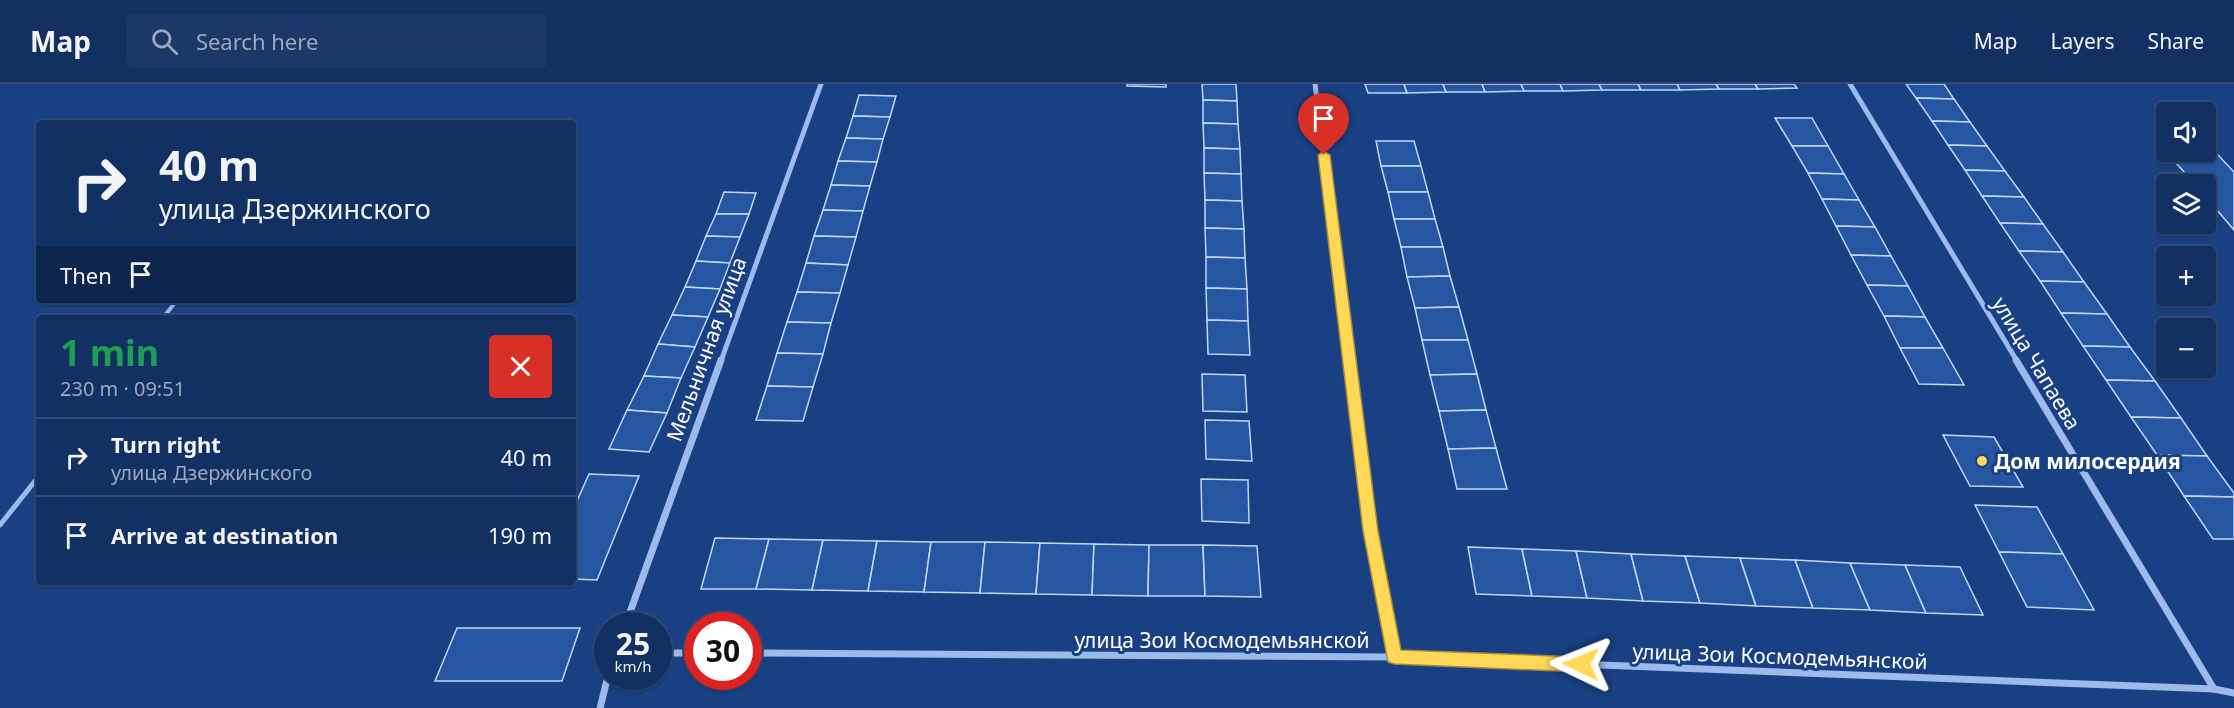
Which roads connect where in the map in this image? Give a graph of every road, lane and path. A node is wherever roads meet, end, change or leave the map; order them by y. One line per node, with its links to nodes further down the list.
1 (821, 84): 8 (street, Мельничная улица)
2 (1315, 84): 10 (street)
3 (1850, 84): 11 (street, улица Чапаева)
4 (175, 303): 5 (lane)
5 (165, 315)
6 (36, 480): 7 (lane)
7 (0, 525)
8 (630, 612)
9 (762, 653): 10 (street, улица Зои Космодемьянской)
10 (1394, 657): 11 (street, улица Зои Космодемьянской)
11 (2214, 689): 13 (street, улица Зои Космодемьянской)
12 (604, 690): 14 (street)
13 (2234, 693)
14 (600, 708)

